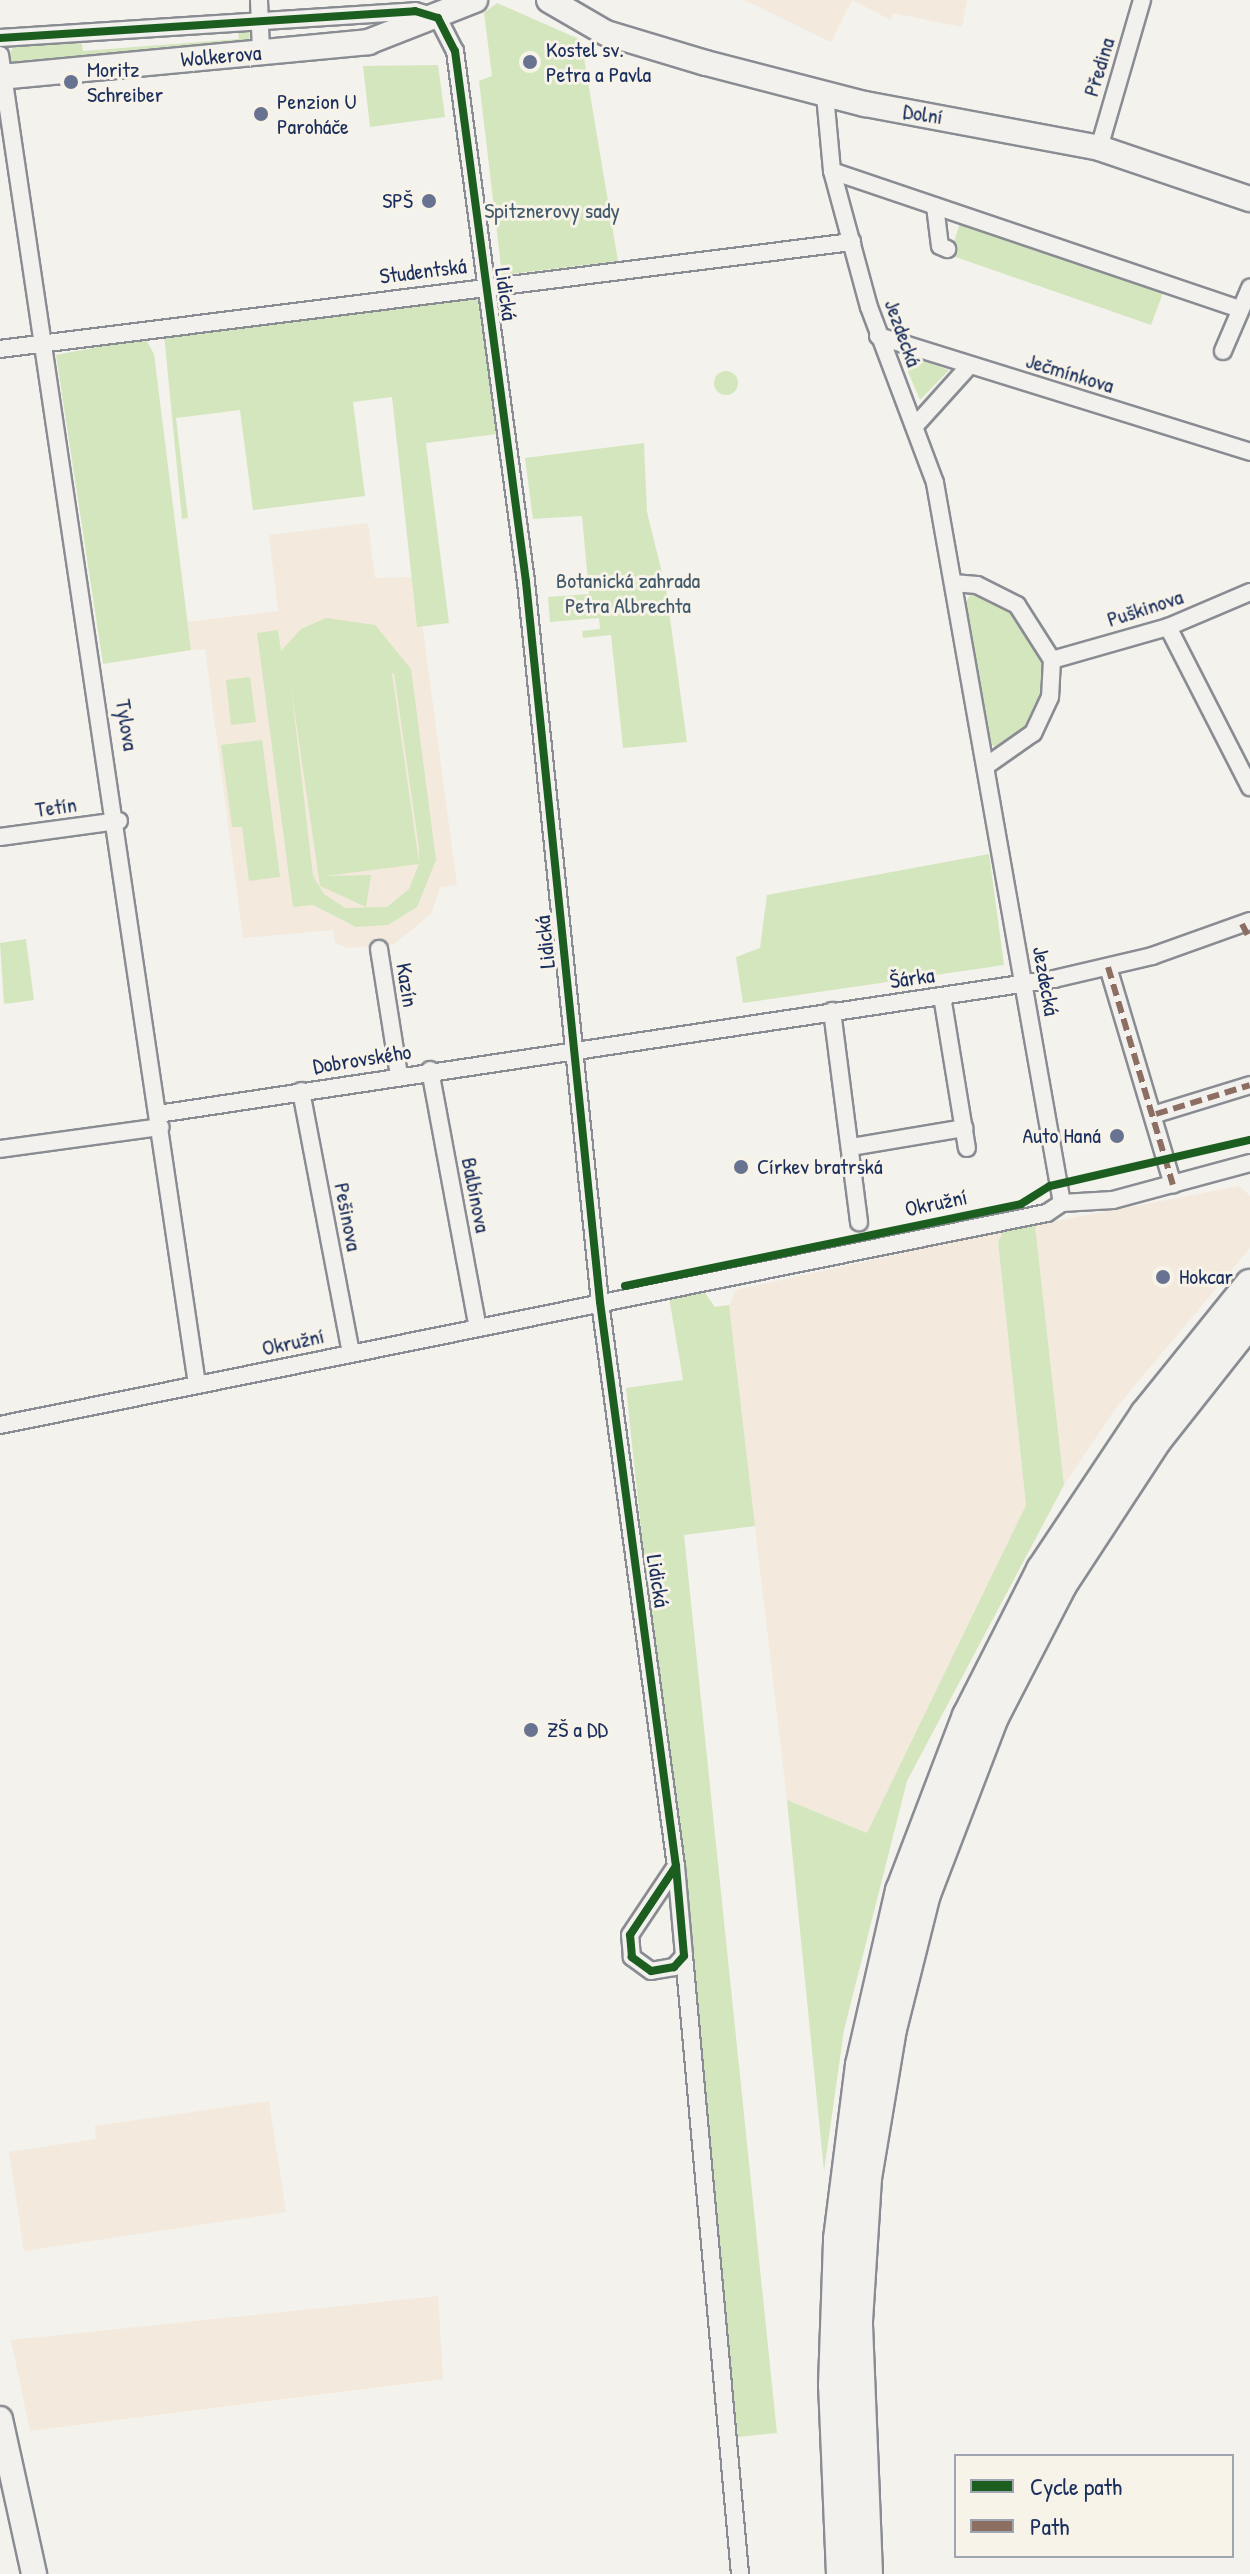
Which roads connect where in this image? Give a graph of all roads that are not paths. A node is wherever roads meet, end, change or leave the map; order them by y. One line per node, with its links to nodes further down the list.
1 (259, 0): 8 (street)
2 (459, 0): 7 (main road, Wolkerova)
3 (475, 0): 7 (main road, Wolkerova)
4 (549, 0): 9 (main road, Dolní)
5 (570, 0): 9 (main road)
6 (1142, 0): 14 (street, Předina)
7 (438, 18): 8 (street, Wolkerova); 11 (main road, Wolkerova); 20 (street, Lidická)
8 (260, 21): 10 (street, Wolkerova); 11 (street)
9 (595, 29): 13 (main road, Dolní)
10 (0, 38)
11 (261, 53): 12 (main road, Wolkerova)
12 (1, 69): 24 (street, Tylova)
13 (825, 95): 14 (main road, Dolní); 15 (street, Jezdecká)
14 (1099, 148): 16 (main road, Dolní)
15 (832, 171): 17 (street); 18 (street, Jezdecká)
16 (1250, 199)
17 (935, 206): 19 (street); 22 (street)
18 (852, 242): 20 (street, Studentská); 23 (street, Jezdecká)
19 (947, 249)
20 (486, 285): 24 (street, Studentská); 45 (street, Lidická)
21 (1249, 292): 22 (street)
22 (1237, 308): 26 (street)
23 (878, 336): 27 (street, Ječmínkova); 28 (street, Jezdecká)
24 (47, 340): 25 (street, Studentská); 36 (street, Tylova)
25 (0, 349)
26 (1223, 351)
27 (970, 365): 28 (street); 29 (street, Ječmínkova)
28 (915, 426): 30 (street, Jezdecká)
29 (1250, 452)
30 (953, 583): 33 (street); 34 (street, Jezdecká)
31 (1250, 592): 32 (street, Puškinova)
32 (1168, 627): 33 (street, Puškinova); 35 (street)
33 (1052, 660): 34 (street)
34 (986, 766): 42 (street, Jezdecká)
35 (1250, 787)
36 (119, 821): 37 (street, Tetín); 51 (street, Tylova)
37 (0, 837)
38 (1246, 922): 39 (street); 41 (street, Šárka)
39 (1250, 940)
40 (379, 949): 47 (street, Kazín)
41 (1108, 967): 42 (street, Šárka); 50 (street)
42 (1024, 983): 43 (street, Šárka); 58 (street, Jezdecká)
43 (942, 996): 44 (street, Šárka); 52 (street)
44 (832, 1011): 45 (street, Šárka); 53 (street)
45 (573, 1046): 46 (street, Dobrovského); 61 (street, Lidická)
46 (430, 1070): 47 (street, Dobrovského); 63 (street, Balbínova)
47 (399, 1075): 49 (street, Dobrovského)
48 (1250, 1085): 50 (street)
49 (301, 1091): 51 (street, Dobrovského); 64 (street, Pešinova)
50 (1156, 1114): 57 (street)
51 (159, 1120): 55 (street, Dobrovského); 65 (street, Tylova)
52 (964, 1128): 53 (street); 54 (street)
53 (851, 1147): 59 (street)
54 (967, 1148)
55 (0, 1149)
56 (1250, 1163): 57 (street, Okružní)
57 (1173, 1185): 58 (street, Okružní)
58 (1062, 1203): 61 (street, Okružní)
59 (859, 1222)
60 (1250, 1285): 72 (highway)
61 (600, 1302): 63 (street, Okružní); 67 (street, Lidická)
62 (1250, 1321): 73 (highway)
63 (478, 1328): 64 (street, Okružní)
64 (351, 1352): 65 (street, Okružní)
65 (197, 1384): 66 (street, Okružní)
66 (0, 1425)
67 (676, 1866): 68 (street, Lidická); 68 (street)
68 (684, 1956): 71 (street, Lidická)
69 (0, 2419): 70 (main road)
70 (34, 2574)
71 (740, 2574)
72 (842, 2574)
73 (867, 2574)

